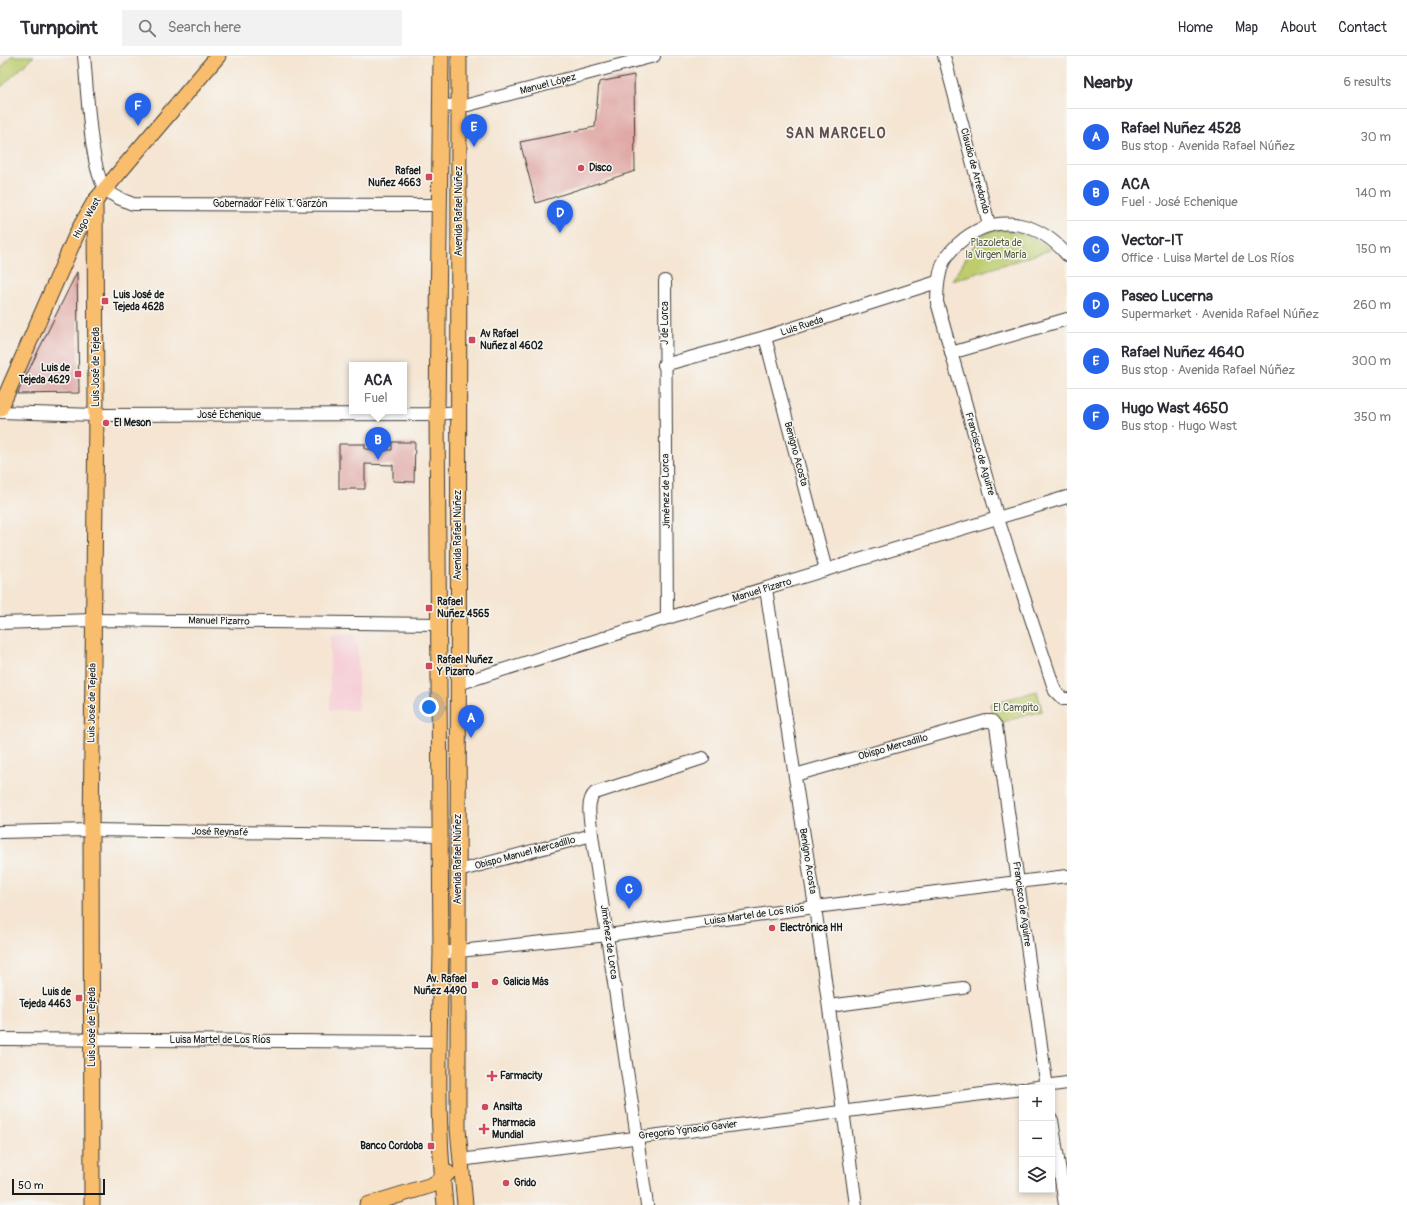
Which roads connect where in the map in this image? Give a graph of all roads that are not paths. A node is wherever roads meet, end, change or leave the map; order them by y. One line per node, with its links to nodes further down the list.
1 (84, 56): 9 (street)
2 (218, 56): 9 (main road, Hugo Wast)
3 (441, 56): 7 (main road, Avenida Rafael Núñez)
4 (459, 56): 8 (main road, Avenida Rafael Núñez)
5 (654, 56): 8 (street, Manuel López)
6 (944, 56): 12 (street, Claudio de Arredondo)
7 (440, 106): 8 (street, Manuel López); 11 (main road, Avenida Rafael Núñez)
8 (458, 106): 21 (main road, Avenida Rafael Núñez)
9 (105, 189): 10 (main road, Hugo Wast); 11 (street, Gobernador Félix T. Garzón)
10 (96, 200): 20 (main road, Hugo Wast); 23 (main road, Luis José de Tejeda)
11 (439, 204): 22 (main road, Avenida Rafael Núñez)
12 (989, 224): 13 (street, Claudio de Arredondo); 15 (street, Francisco de Aguirre)
13 (1067, 255)
14 (665, 281): 19 (street, J de Lorca)
15 (937, 282): 17 (street, Luis Rueda); 18 (street, Francisco de Aguirre)
16 (1067, 319): 18 (street)
17 (765, 338): 19 (street, Luis Rueda); 26 (street, Benigno Acosta)
18 (951, 353): 25 (street, Francisco de Aguirre)
19 (664, 365): 28 (street, Jiménez de Lorca)
20 (0, 410): 23 (street, José Echenique)
21 (458, 412): 22 (street, José Echenique); 32 (main road, Avenida Rafael Núñez)
22 (438, 414): 23 (street, José Echenique); 31 (main road, Avenida Rafael Núñez)
23 (96, 415): 29 (main road, Luis José de Tejeda)
24 (1067, 497): 25 (street, Manuel Pizarro)
25 (998, 519): 26 (street, Manuel Pizarro); 33 (street, Francisco de Aguirre)
26 (826, 570): 27 (street, Manuel Pizarro)
27 (766, 589): 28 (street, Manuel Pizarro); 36 (street, Benigno Acosta)
28 (667, 618): 32 (street, Manuel Pizarro)
29 (93, 620): 30 (street, Manuel Pizarro); 31 (street, Manuel Pizarro); 37 (main road, Luis José de Tejeda)
30 (0, 622)
31 (439, 624): 39 (main road, Avenida Rafael Núñez)
32 (458, 684): 41 (main road, Avenida Rafael Núñez)
33 (1065, 699)
34 (992, 721): 36 (street, Obispo Mercadillo); 43 (street, Francisco de Aguirre)
35 (703, 758): 40 (street, Jiménez de Lorca)
36 (795, 776): 44 (street, Benigno Acosta)
37 (91, 830): 38 (street, José Reynafé); 39 (street, José Reynafé); 51 (main road, Luis José de Tejeda)
38 (0, 832)
39 (440, 835): 47 (main road, Avenida Rafael Núñez)
40 (592, 835): 41 (street, Obispo Manuel Mercadillo); 45 (street, Jiménez de Lorca)
41 (458, 871): 46 (main road, Avenida Rafael Núñez)
42 (1067, 876): 43 (street, Luisa Martel de Los Ríos)
43 (1019, 882): 44 (street, Luisa Martel de Los Ríos); 54 (street, Francisco de Aguirre)
44 (815, 906): 45 (street, Luisa Martel de Los Ríos); 49 (street, Benigno Acosta)
45 (608, 935): 46 (street, Luisa Martel de Los Ríos); 59 (street, Jiménez de Lorca)
46 (458, 951): 47 (street, Luisa Martel de Los Ríos); 60 (main road, Avenida Rafael Núñez)
47 (441, 953): 52 (main road, Avenida Rafael Núñez)
48 (963, 988): 49 (street)
49 (828, 1006): 57 (street, Benigno Acosta)
50 (0, 1039): 51 (street, Luisa Martel de Los Ríos)
51 (92, 1039): 52 (street, Luisa Martel de Los Ríos); 62 (main road, Luis José de Tejeda)
52 (439, 1042): 61 (main road, Avenida Rafael Núñez)
53 (1067, 1083): 55 (street)
54 (1047, 1085)
55 (1055, 1085)
56 (1019, 1089): 57 (street, Gregorio Ygnacio Gavier)
57 (843, 1111): 59 (street, Gregorio Ygnacio Gavier); 67 (street, Benigno Acosta)
58 (1052, 1121): 68 (street)
59 (636, 1137): 60 (street, Gregorio Ygnacio Gavier); 66 (street, Jiménez de Lorca)
60 (460, 1160): 61 (main road); 65 (main road, Avenida Rafael Núñez)
61 (442, 1179): 63 (main road); 64 (main road, Avenida Rafael Núñez)
62 (92, 1205)
63 (367, 1205)
64 (445, 1205)
65 (465, 1205)
66 (647, 1205)
67 (856, 1205)
68 (1065, 1205)

